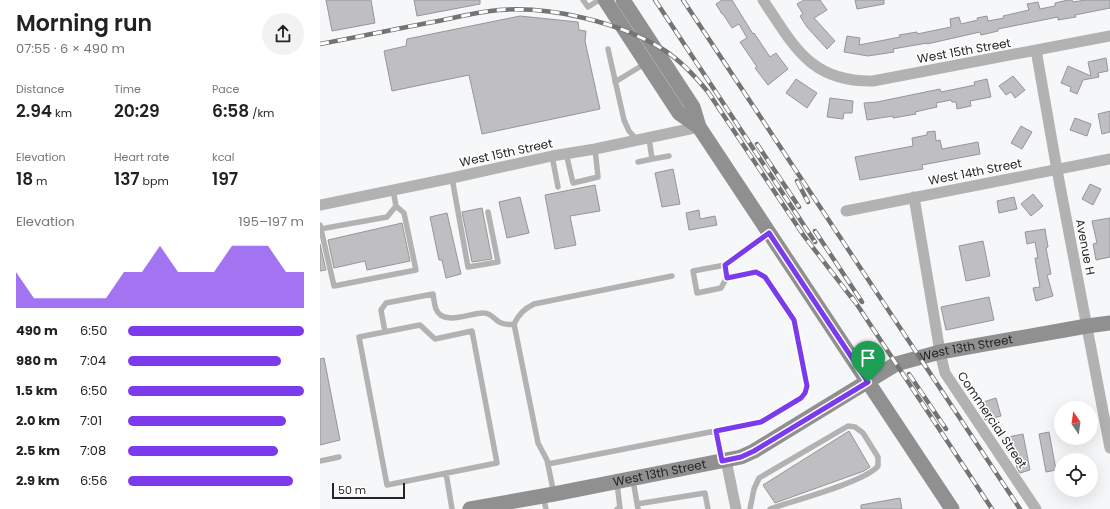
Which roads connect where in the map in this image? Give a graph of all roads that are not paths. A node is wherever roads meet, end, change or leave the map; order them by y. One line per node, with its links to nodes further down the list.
1 (583, 0): 2 (lane)
2 (599, 0)
3 (605, 0): 9 (main road)
4 (623, 0): 11 (main road)
5 (764, 0): 8 (street, West 15th Street)
6 (1110, 36): 8 (street, West 15th Street)
7 (608, 49): 10 (lane)
8 (1036, 50): 21 (street, Avenue H)
9 (647, 63): 10 (lane); 11 (main road)
10 (616, 82): 13 (lane)
11 (699, 127): 12 (street, West 15th Street); 31 (main road)
12 (649, 138): 13 (street, West 15th Street); 18 (lane)
13 (638, 140): 14 (street, West 15th Street)
14 (595, 149): 15 (street, West 15th Street); 15 (lane)
15 (566, 153): 16 (street, West 15th Street)
16 (552, 156): 22 (street, West 15th Street); 23 (lane)
17 (669, 156): 18 (lane)
18 (652, 159): 20 (lane)
19 (1110, 159): 21 (street, West 14th Street)
20 (638, 162)
21 (1057, 170): 25 (street, West 14th Street); 37 (street, Avenue H)
22 (452, 178): 24 (street, West 15th Street); 29 (lane)
23 (558, 187)
24 (393, 190): 26 (street, West 15th Street); 27 (lane)
25 (914, 198): 28 (street, West 14th Street); 39 (street, Commercial Street)
26 (320, 205)
27 (396, 206): 30 (lane); 30 (lane)
28 (846, 211)
29 (488, 212)
30 (320, 228)
31 (769, 233): 32 (lane); 40 (main road)
32 (725, 265): 34 (lane); 34 (lane)
33 (672, 276): 36 (lane)
34 (727, 278): 41 (lane)
35 (1110, 323): 37 (main road, West 13th Street)
36 (514, 324): 38 (lane); 46 (lane)
37 (1087, 326): 39 (main road, West 13th Street); 42 (street, Avenue H)
38 (385, 332): 47 (lane); 47 (lane)
39 (940, 352): 40 (main road, West 13th Street); 60 (street, Commercial Street)
40 (868, 382): 45 (main road, West 13th Street); 59 (main road)
41 (716, 431): 45 (lane); 46 (lane)
42 (1110, 448)
43 (339, 457): 44 (lane)
44 (320, 461)
45 (724, 461): 48 (main road, West 13th Street); 56 (street)
46 (548, 464): 50 (lane)
47 (446, 473): 52 (lane)
48 (632, 479): 49 (main road, West 13th Street); 51 (lane)
49 (617, 482): 50 (main road, West 13th Street); 54 (lane)
50 (548, 500): 53 (main road, West 13th Street)
51 (638, 506): 55 (lane)
52 (452, 509)
53 (470, 509)
54 (617, 509)
55 (708, 509)
56 (736, 509)
57 (750, 509): 58 (lane)
58 (770, 509)
59 (952, 509)
60 (1036, 509)

